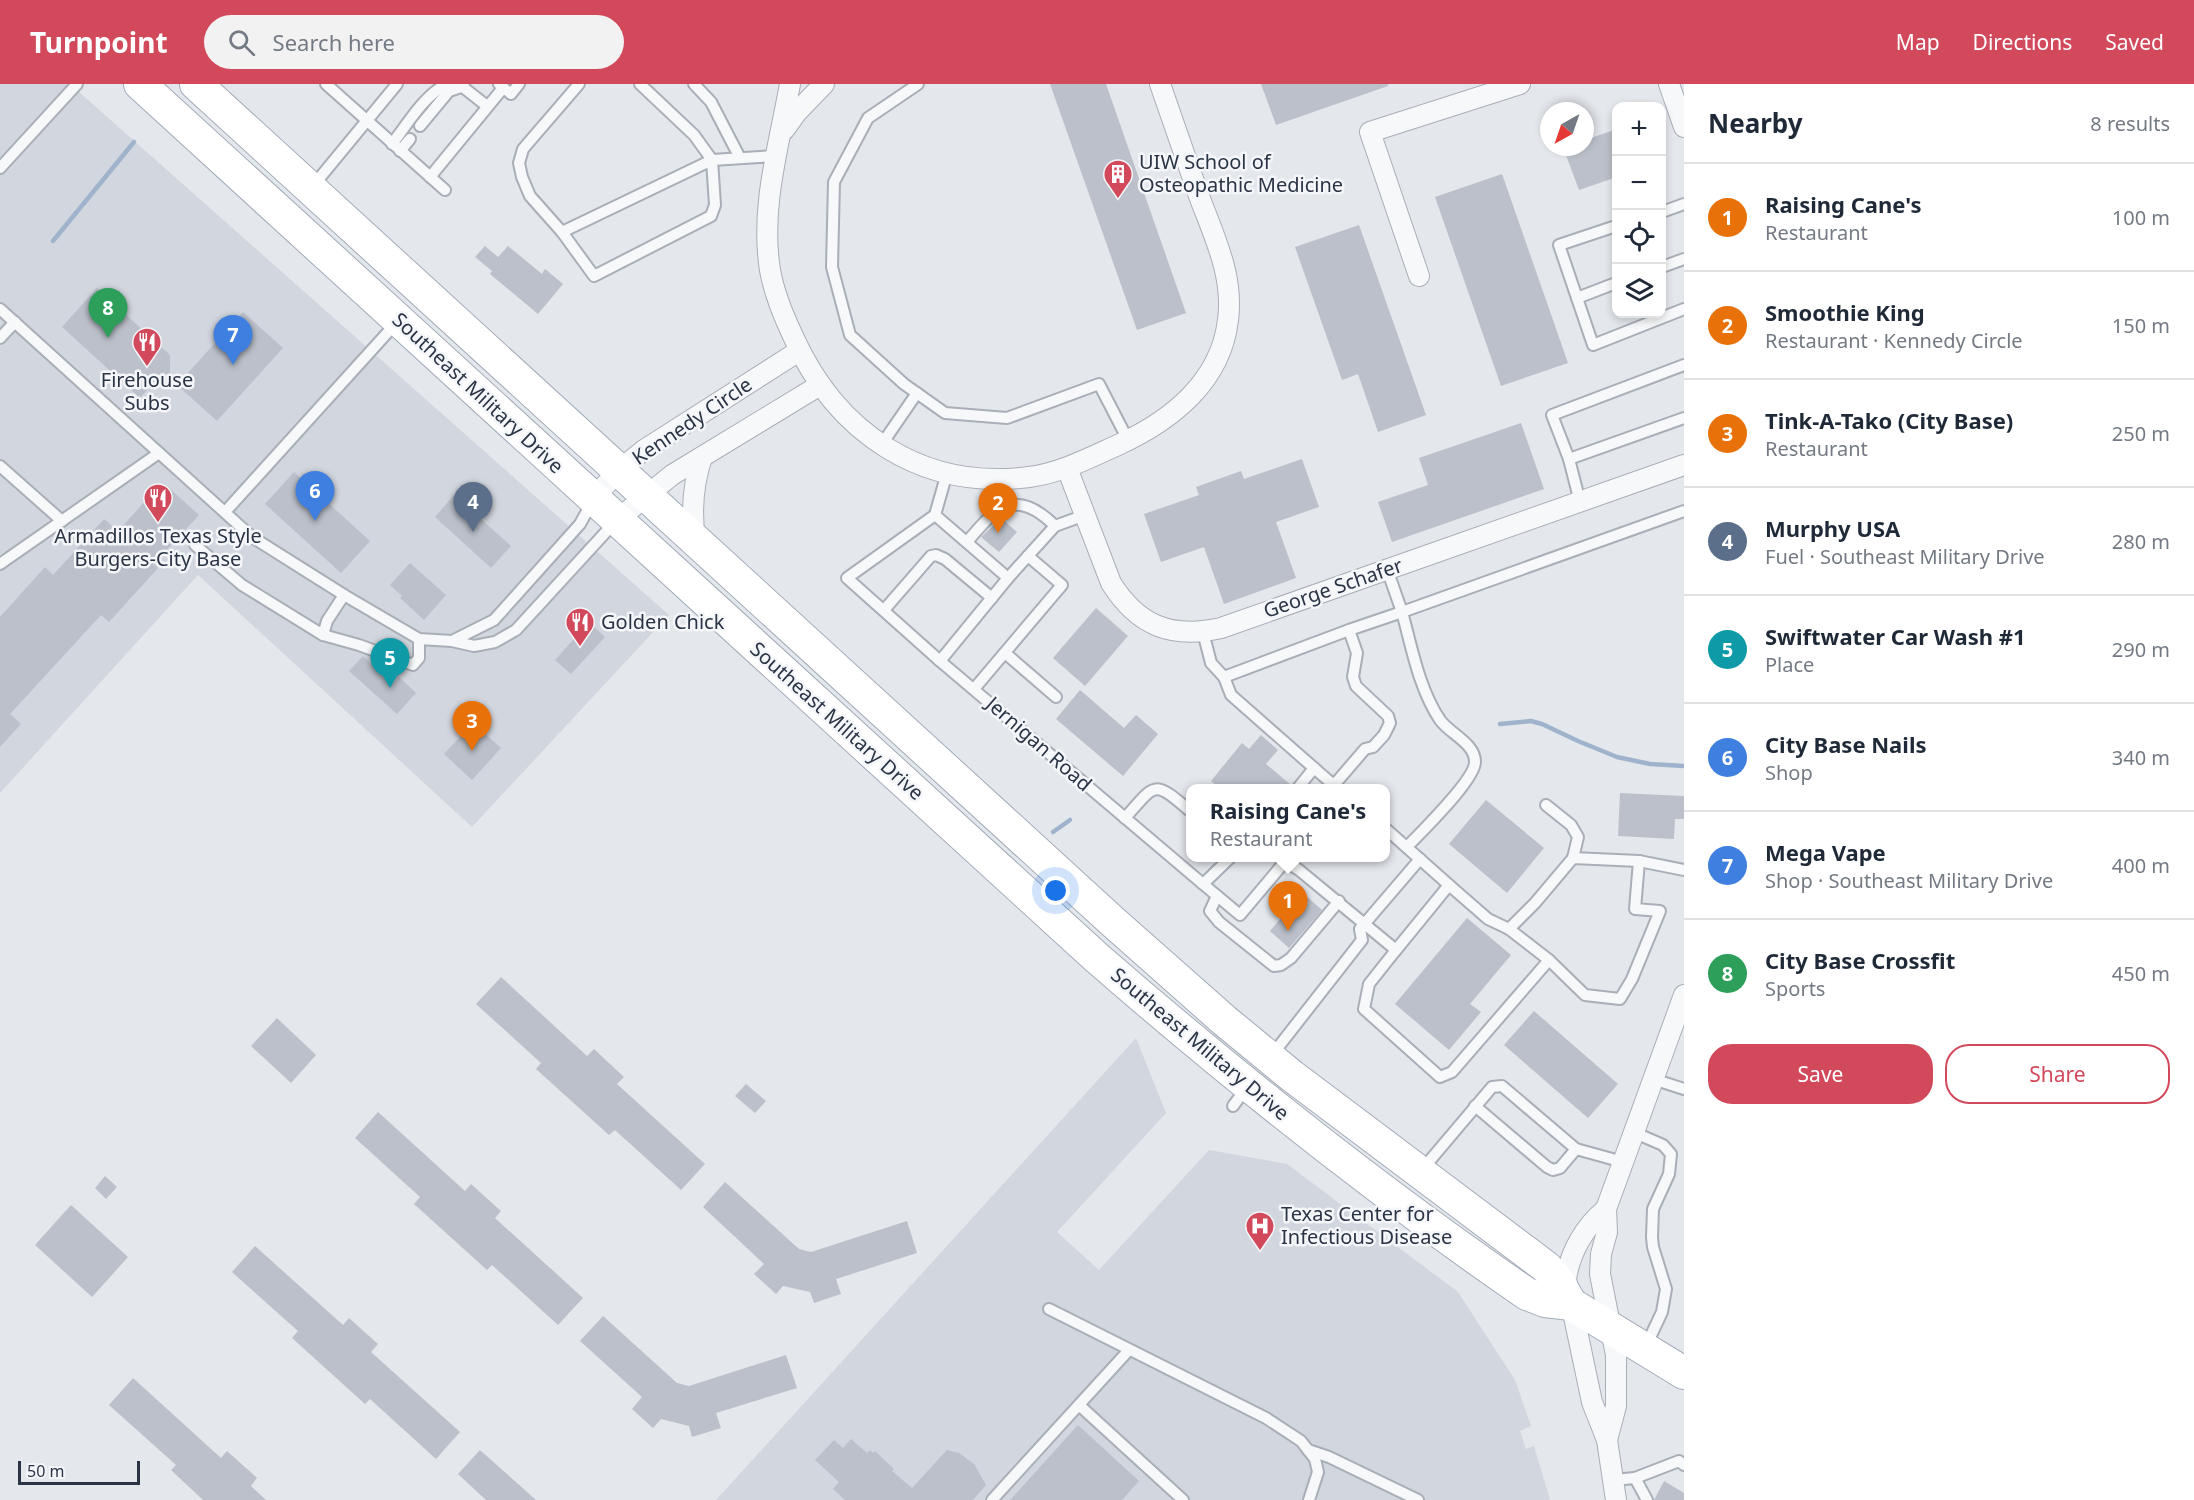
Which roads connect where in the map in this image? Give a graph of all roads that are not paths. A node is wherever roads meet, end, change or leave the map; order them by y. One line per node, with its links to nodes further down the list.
1 (77, 84): 29 (lane)
2 (140, 84): 44 (main road, Southeast Military Drive)
3 (196, 84): 31 (main road, Southeast Military Drive)
4 (326, 84): 20 (lane)
5 (397, 84): 20 (lane)
6 (448, 84): 25 (lane)
7 (519, 84): 18 (lane)
8 (579, 84): 36 (lane)
9 (640, 84): 28 (lane)
10 (694, 84): 27 (lane)
11 (790, 84): 23 (street)
12 (824, 84): 23 (street)
13 (918, 84): 50 (lane)
14 (1160, 84): 52 (street)
15 (1520, 84): 39 (street)
16 (1668, 84): 22 (street)
17 (461, 85): 19 (lane); 21 (lane)
18 (501, 86): 19 (lane)
19 (487, 106): 30 (lane)
20 (366, 122): 25 (lane); 31 (lane)
21 (420, 126)
22 (1684, 127)
23 (781, 134): 26 (street)
24 (410, 139): 25 (lane)
25 (396, 147): 30 (lane)
26 (775, 156): 27 (lane); 47 (street)
27 (740, 158): 28 (lane)
28 (712, 159): 36 (lane); 36 (lane)
29 (1, 165)
30 (430, 177): 32 (lane)
31 (310, 189): 60 (main road, Southeast Military Drive)
32 (445, 190)
33 (1684, 204): 34 (lane)
34 (1666, 211)
35 (1612, 228): 41 (lane)
36 (562, 232)
37 (1684, 259): 38 (lane)
38 (1666, 266)
39 (1419, 276)
40 (1612, 286): 41 (lane)
41 (1577, 298): 43 (lane)
42 (0, 309): 45 (lane)
43 (1684, 309)
44 (399, 320): 63 (main road, Southeast Military Drive); 66 (lane)
45 (15, 322): 46 (lane); 54 (lane)
46 (0, 338)
47 (799, 351): 49 (street); 60 (street, Kennedy Circle)
48 (1684, 365): 56 (lane)
49 (820, 386): 53 (street); 55 (street, Kennedy Circle)
50 (917, 393): 52 (lane); 53 (lane)
51 (1684, 418): 56 (lane)
52 (1128, 440): 59 (street)
53 (882, 444): 61 (street)
54 (159, 453): 66 (lane); 70 (lane)
55 (702, 458): 62 (street, Kennedy Circle); 72 (street)
56 (1569, 459): 64 (lane)
57 (1684, 465): 64 (street, George Schafer)
58 (0, 466): 70 (lane)
59 (1067, 468): 61 (street); 68 (street, George Schafer)
60 (618, 471): 62 (main road, Southeast Military Drive); 63 (street, Kennedy Circle)
61 (947, 473): 67 (lane)
62 (647, 496): 69 (street, Kennedy Circle); 72 (main road, Southeast Military Drive)
63 (593, 499): 69 (main road, Southeast Military Drive); 87 (lane)
64 (1580, 502): 77 (street, George Schafer)
65 (1684, 511): 82 (lane)
66 (225, 512): 79 (lane)
67 (935, 515): 73 (lane); 81 (lane, Jernigan Road)
68 (1085, 516): 71 (lane); 84 (street, George Schafer)
69 (617, 520): 87 (lane); 121 (main road, Southeast Military Drive)
70 (62, 521): 76 (lane)
71 (1055, 526): 73 (lane); 75 (lane)
72 (695, 539): 118 (main road, Southeast Military Drive)
73 (967, 542): 78 (lane)
74 (195, 545): 85 (lane)
75 (1028, 556): 78 (lane); 88 (lane)
76 (0, 564)
77 (1387, 570): 82 (lane); 84 (street, George Schafer)
78 (1008, 578): 80 (lane)
79 (344, 595): 85 (lane); 86 (lane)
80 (992, 598): 81 (lane); 89 (lane)
81 (884, 610): 89 (lane, Jernigan Road)
82 (1402, 612): 83 (lane); 101 (lane)
83 (1348, 630): 90 (lane); 96 (lane)
84 (1203, 632): 90 (lane)
85 (322, 635): 86 (lane)
86 (419, 639): 87 (lane)
87 (452, 640)
88 (1005, 652): 91 (lane); 92 (lane)
89 (940, 661): 91 (lane, Jernigan Road)
90 (1224, 677): 93 (lane)
91 (974, 689): 99 (lane, Jernigan Road)
92 (1056, 697)
93 (1314, 768): 94 (lane); 95 (lane)
94 (1302, 784)
95 (1333, 784)
96 (1338, 784)
97 (1546, 805): 102 (lane)
98 (1186, 807): 99 (lane)
99 (1125, 818): 109 (lane, Jernigan Road)
100 (1390, 833): 101 (lane)
101 (1407, 847): 103 (lane)
102 (1573, 858): 104 (lane); 114 (lane)
103 (1420, 859): 110 (lane); 113 (lane)
104 (1639, 861): 108 (lane); 116 (lane)
105 (1226, 862): 109 (lane)
106 (1282, 862): 111 (lane, Jernigan Road)
107 (1288, 862): 112 (lane)
108 (1684, 870)
109 (1203, 884): 111 (lane, Jernigan Road)
110 (1449, 885): 114 (lane); 115 (lane)
111 (1217, 896): 112 (lane)
112 (1339, 901): 113 (lane)
113 (1362, 926): 115 (lane); 118 (lane)
114 (1509, 929): 116 (lane)
115 (1396, 950): 116 (lane)
116 (1549, 960)
117 (1684, 995): 119 (street)
118 (1270, 1058): 121 (main road); 126 (main road, Southeast Military Drive)
119 (1653, 1079): 120 (lane); 123 (street)
120 (1684, 1089)
121 (1241, 1096): 128 (main road, Southeast Military Drive)
122 (1475, 1106): 124 (lane); 124 (lane); 126 (lane)
123 (1633, 1132): 125 (street); 131 (lane)
124 (1576, 1149): 125 (lane)
125 (1623, 1162): 127 (street)
126 (1419, 1173): 128 (main road, Southeast Military Drive)
127 (1606, 1209): 128 (street); 130 (street)
128 (1571, 1304): 130 (main road, Southeast Military Drive); 135 (street)
129 (1049, 1309): 132 (lane)
130 (1611, 1328): 131 (main road, Southeast Military Drive); 135 (street)
131 (1645, 1349): 133 (main road, Southeast Military Drive)
132 (1129, 1350): 134 (lane); 136 (lane)
133 (1684, 1373)
134 (1079, 1405): 140 (lane); 141 (lane)
135 (1607, 1440): 139 (street)
136 (1308, 1450): 142 (lane); 143 (lane)
137 (1681, 1463): 138 (lane)
138 (1635, 1478): 139 (lane); 145 (lane)
139 (1613, 1480): 144 (street)
140 (992, 1500)
141 (1183, 1500)
142 (1309, 1500)
143 (1418, 1500)
144 (1616, 1500)
145 (1647, 1500)

